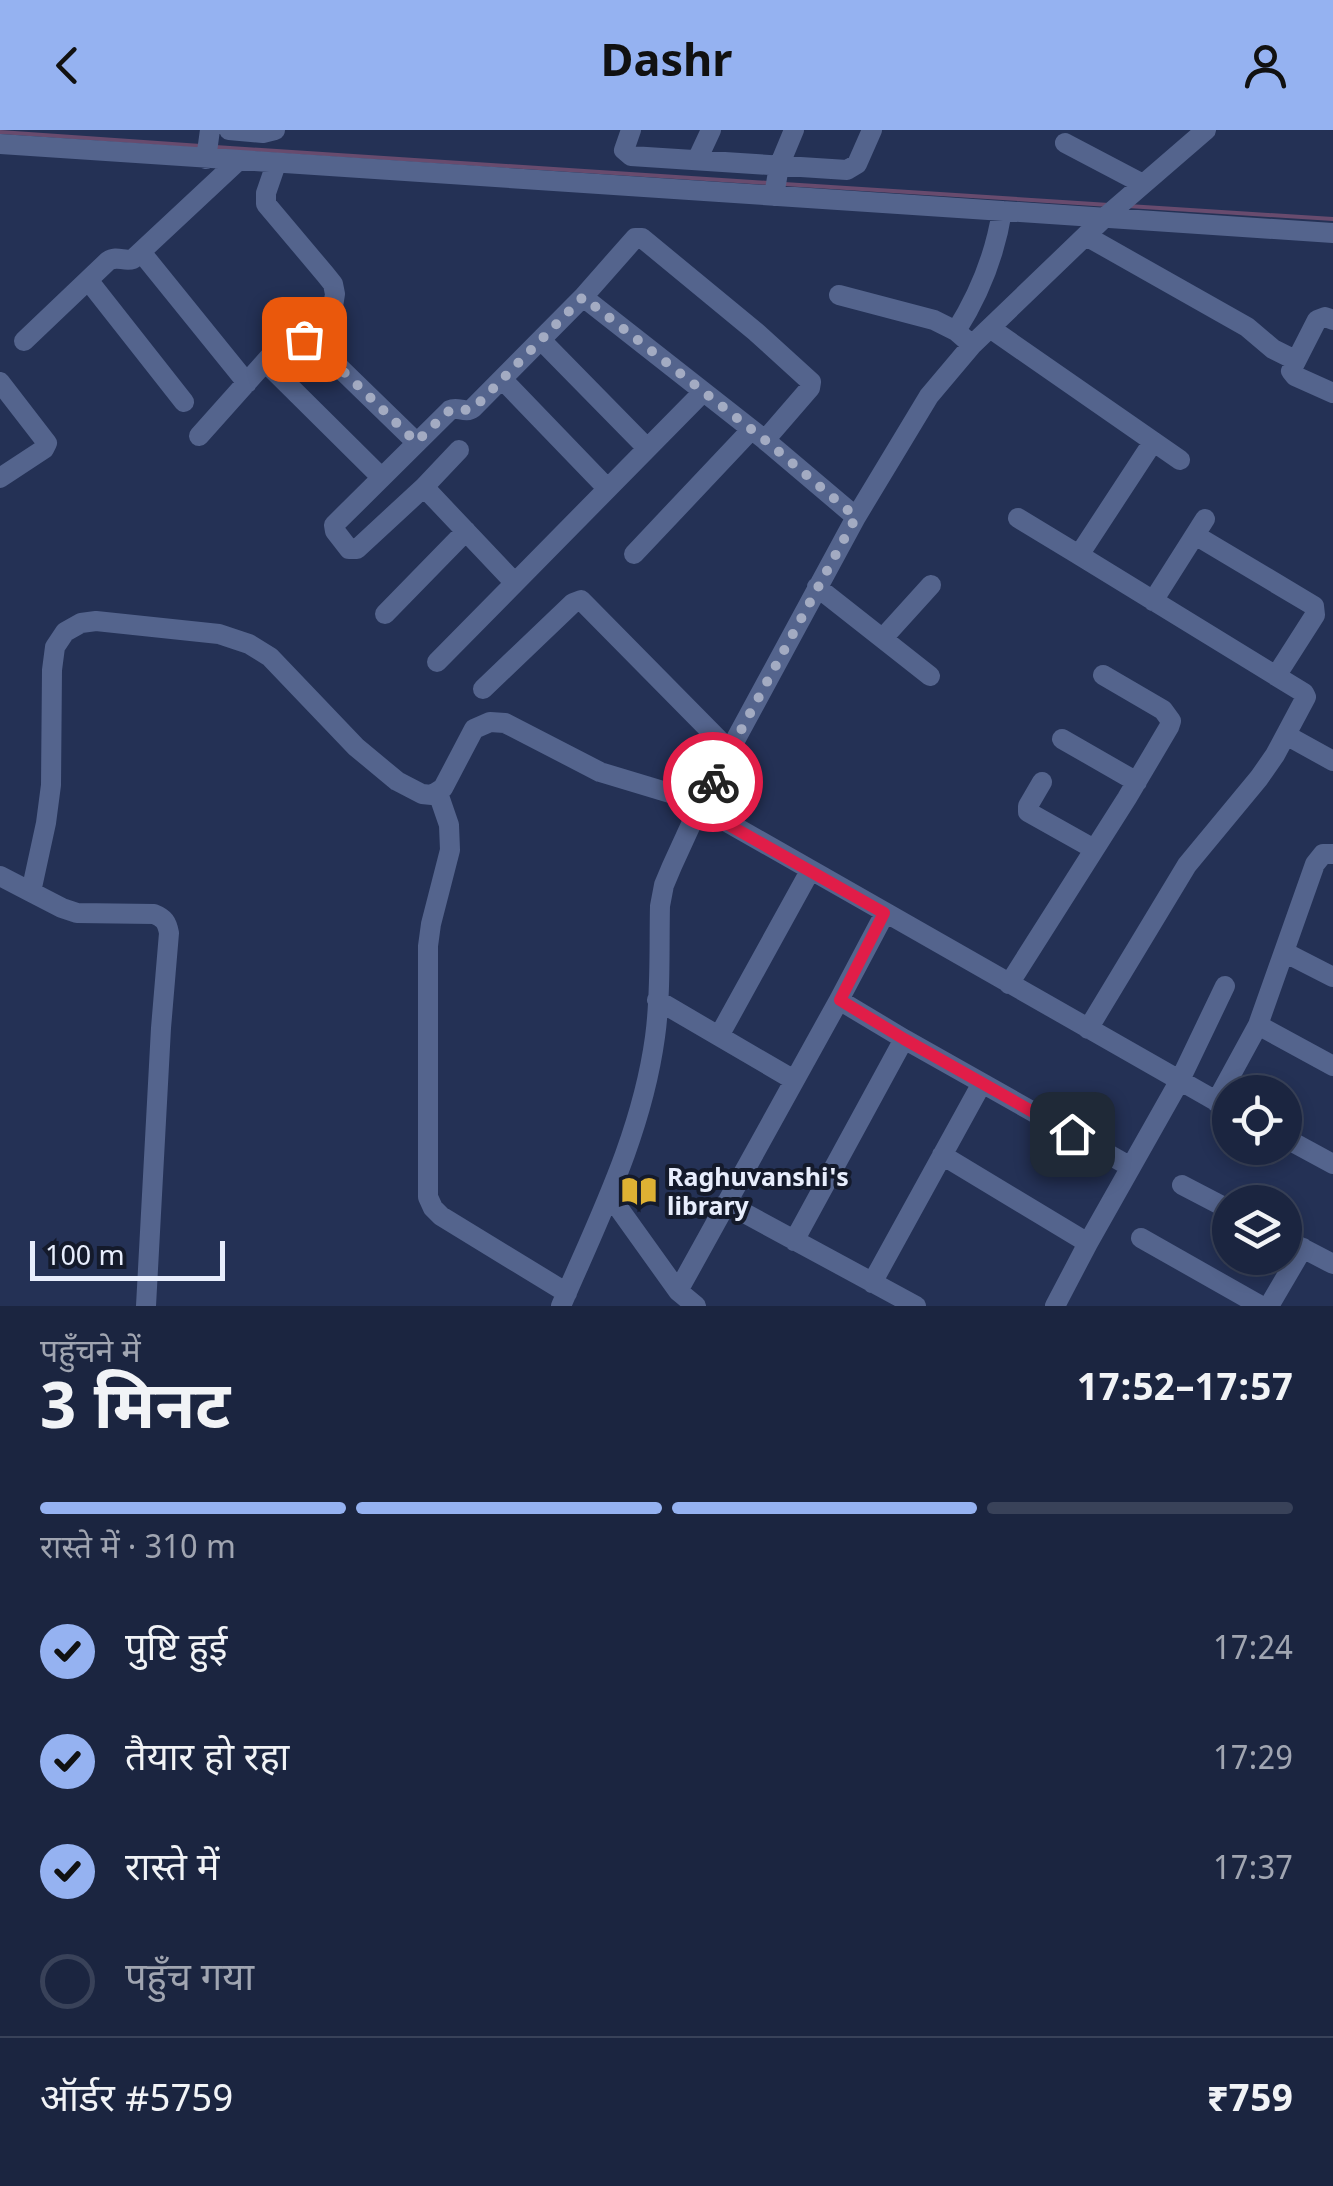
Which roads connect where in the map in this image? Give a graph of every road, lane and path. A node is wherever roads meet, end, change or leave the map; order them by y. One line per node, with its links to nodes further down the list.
1 (229, 130): 2 (street)
2 (275, 130)
3 (631, 130): 11 (street)
4 (710, 130): 11 (street)
5 (794, 130): 14 (street)
6 (872, 130): 14 (street)
7 (1206, 130): 15 (street)
8 (1064, 143): 15 (street)
9 (0, 144): 10 (street)
10 (208, 145): 12 (street)
11 (697, 160): 14 (street)
12 (238, 162): 13 (street); 20 (street)
13 (276, 164): 14 (street); 27 (street)
14 (775, 182): 16 (street)
15 (1139, 188): 17 (street)
16 (1002, 211): 17 (street); 26 (street)
17 (1106, 217): 18 (street); 19 (street)
18 (1333, 233)
19 (1086, 236): 25 (street); 30 (street)
20 (141, 252): 21 (street); 33 (street)
21 (88, 280): 29 (street); 37 (street)
22 (839, 295): 26 (street)
23 (583, 297): 28 (street); 35 (street); 38 (street)
24 (1333, 320): 30 (street)
25 (990, 328): 26 (street); 41 (street)
26 (964, 338): 49 (street)
27 (311, 340): 31 (street); 40 (street)
28 (541, 340): 32 (street); 42 (street)
29 (24, 341)
30 (1296, 360): 36 (street)
31 (266, 362): 33 (street); 45 (street)
32 (502, 379): 40 (street); 48 (street)
33 (247, 383): 39 (street)
34 (2, 390): 46 (street)
35 (703, 392): 38 (street); 42 (street)
36 (1333, 393)
37 (184, 402)
38 (758, 435): 49 (street); 52 (street)
39 (199, 436)
40 (416, 442): 45 (street)
41 (1153, 442): 44 (street); 53 (street)
42 (647, 448): 48 (street)
43 (459, 450): 47 (street)
44 (1180, 460)
45 (381, 477): 47 (street)
46 (0, 478)
47 (424, 487): 51 (street)
48 (607, 488): 54 (street)
49 (856, 517): 56 (street)
50 (1018, 518): 53 (street)
51 (466, 532): 54 (street); 58 (street)
52 (634, 554)
53 (1079, 555): 57 (street)
54 (514, 582): 60 (street)
55 (930, 585): 59 (street)
56 (817, 587): 59 (street); 67 (street)
57 (1152, 601): 63 (street); 63 (street)
58 (385, 614)
59 (883, 638): 62 (street)
60 (437, 662)
61 (1103, 675): 70 (street)
62 (930, 676)
63 (1276, 676): 65 (street)
64 (483, 689): 67 (street)
65 (1286, 735): 68 (street); 86 (street)
66 (1062, 739): 70 (street)
67 (730, 751): 72 (street)
68 (1333, 761)
69 (1042, 782): 73 (street)
70 (1136, 782): 73 (street)
71 (438, 793): 72 (street); 77 (street); 111 (street)
72 (699, 808): 75 (street); 83 (street)
73 (1094, 849): 81 (street)
74 (1333, 854): 79 (street)
75 (810, 870): 78 (street); 87 (street)
76 (0, 876): 77 (street)
77 (30, 892): 112 (street)
78 (884, 913): 81 (street); 84 (street)
79 (1284, 952): 80 (street); 85 (street)
80 (1333, 977)
81 (1009, 984): 86 (street)
82 (1225, 986): 92 (street)
83 (657, 1000): 87 (street); 100 (street)
84 (840, 1000): 88 (street); 91 (street)
85 (1258, 1024): 89 (street); 90 (street)
86 (1088, 1028): 92 (street)
87 (719, 1036): 91 (street)
88 (904, 1039): 93 (street); 104 (street)
89 (1333, 1066)
90 (1236, 1075)
91 (794, 1080): 102 (street)
92 (1180, 1080): 94 (street); 98 (street)
93 (982, 1082): 96 (street); 98 (street)
94 (1212, 1099)
95 (1302, 1147): 97 (street)
96 (942, 1156): 105 (street); 109 (street)
97 (1333, 1164)
98 (1131, 1168): 105 (street)
99 (1182, 1185): 101 (street)
100 (610, 1196): 110 (street); 111 (street)
101 (1212, 1201)
102 (726, 1203): 104 (street); 110 (street)
103 (1141, 1238): 116 (street)
104 (794, 1241): 109 (street)
105 (1088, 1242): 115 (street)
106 (1302, 1247): 107 (street)
107 (1333, 1264)
108 (1281, 1275): 117 (street)
109 (872, 1284): 114 (street)
110 (678, 1291): 113 (street)
111 (564, 1300)
112 (146, 1306)
113 (696, 1306)
114 (916, 1306)
115 (1055, 1306)
116 (1261, 1306)
117 (1269, 1306)

